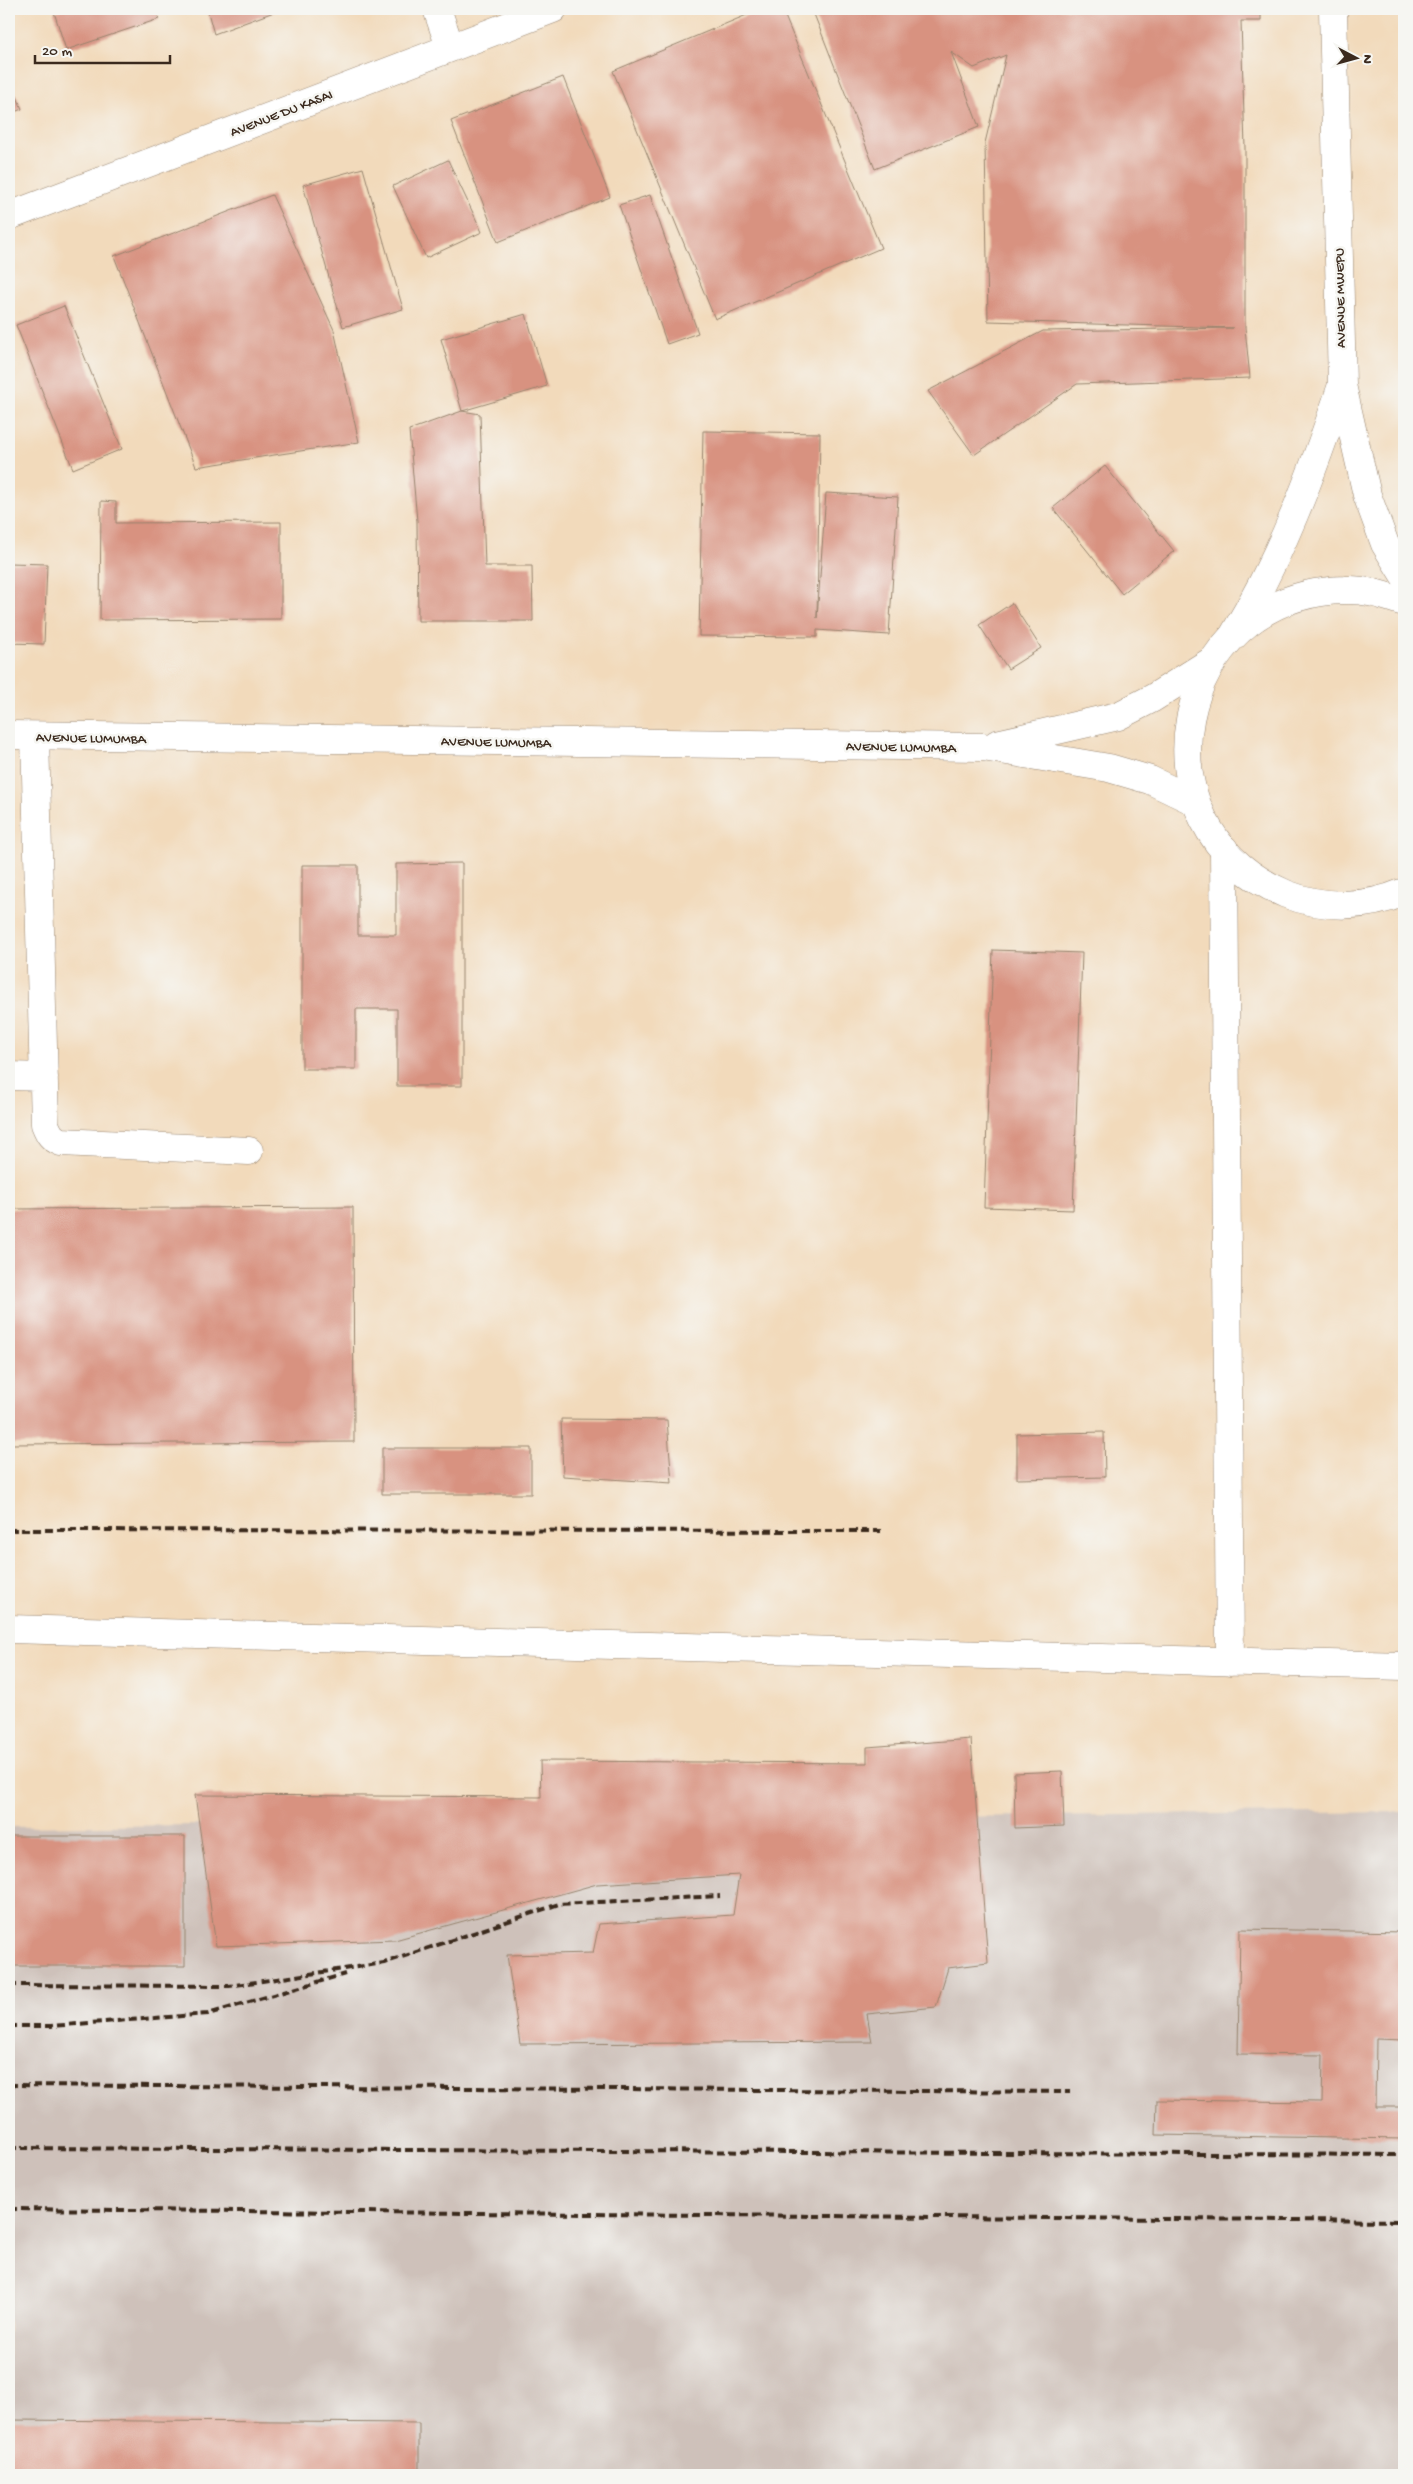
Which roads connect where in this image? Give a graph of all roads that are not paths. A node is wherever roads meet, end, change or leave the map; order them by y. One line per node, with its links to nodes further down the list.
1 (437, 9): 4 (main road)
2 (553, 9): 4 (main road, AVENUE DU KASAI)
3 (1333, 9): 6 (main road, AVENUE MWEPU)
4 (450, 47): 5 (main road, AVENUE DU KASAI)
5 (9, 216)
6 (1342, 385): 7 (main road, AVENUE MWEPU); 9 (main road)
7 (1404, 575)
8 (1404, 602): 9 (main road)
9 (1233, 636): 10 (main road)
10 (1213, 660): 12 (main road); 13 (main road)
11 (22, 736): 12 (main road, AVENUE LUMUMBA); 17 (main road)
12 (983, 747): 13 (main road)
13 (1196, 802): 14 (main road)
14 (1224, 849): 15 (main road); 20 (main road)
15 (1404, 892)
16 (9, 1076): 17 (main road)
17 (44, 1077): 18 (main road)
18 (250, 1151)
19 (9, 1629): 20 (main road)
20 (1230, 1662): 21 (main road)
21 (1404, 1666)

